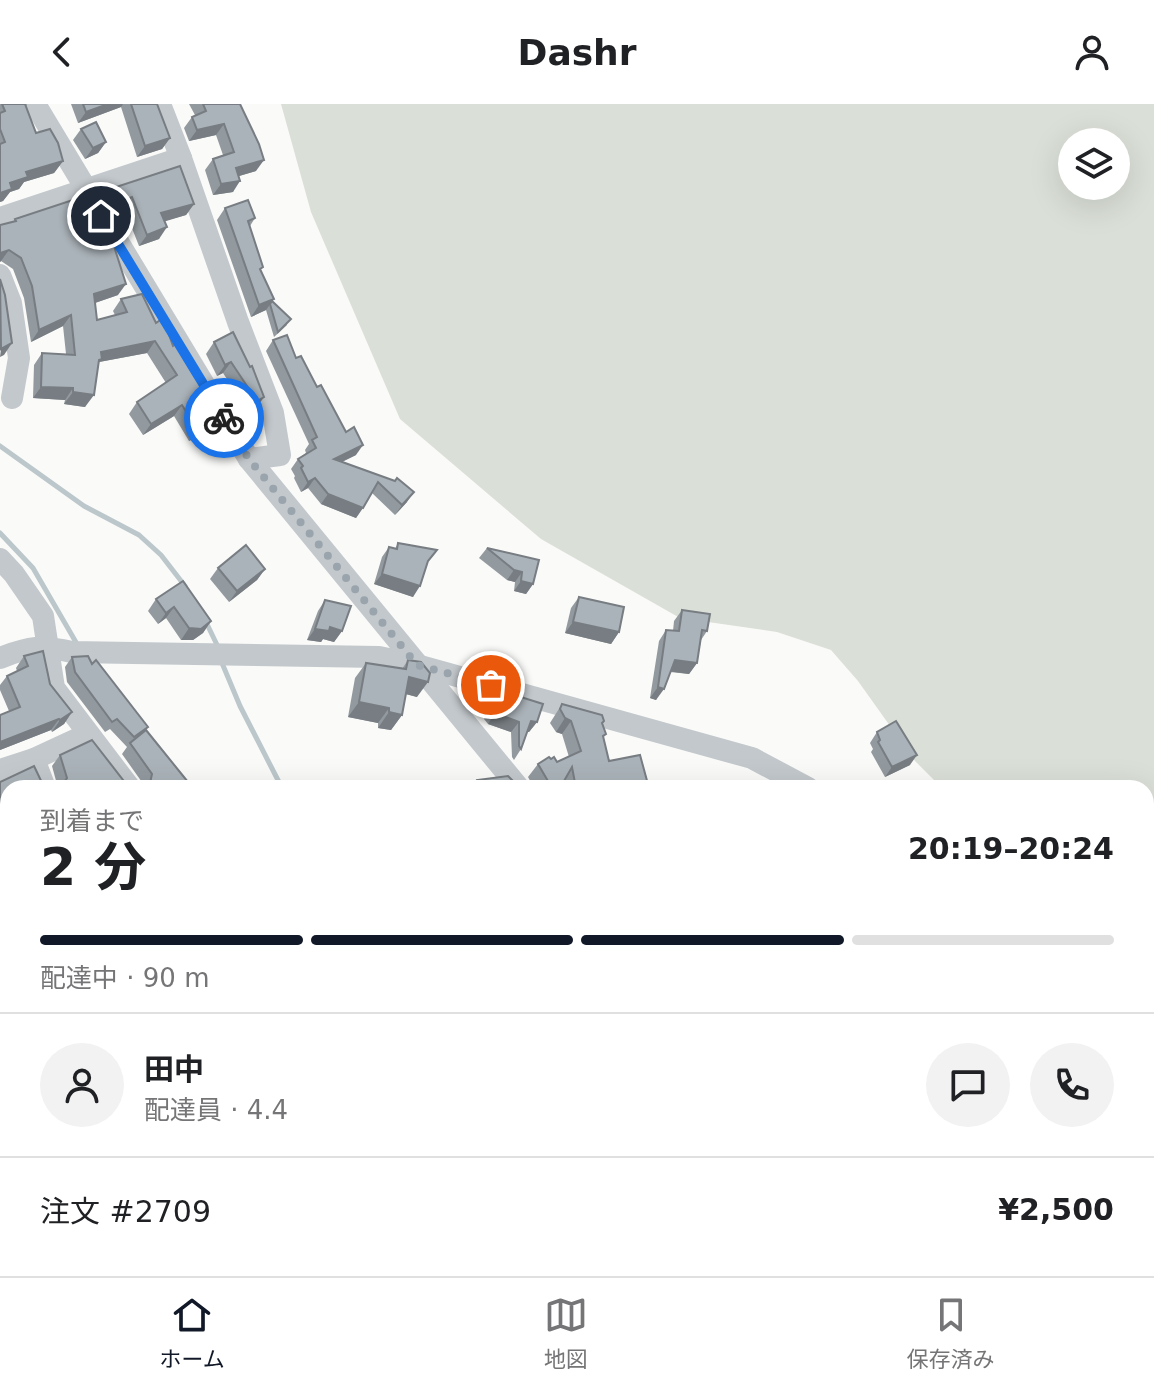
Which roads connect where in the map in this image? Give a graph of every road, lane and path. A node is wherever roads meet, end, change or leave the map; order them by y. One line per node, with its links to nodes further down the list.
1 (35, 104): 4 (street)
2 (160, 104): 3 (street)
3 (181, 158): 4 (street); 8 (street)
4 (85, 189): 5 (street); 8 (street)
5 (0, 218)
6 (0, 275): 7 (street)
7 (12, 398)
8 (249, 459): 12 (street)
9 (0, 559): 10 (street)
10 (49, 647): 11 (street); 12 (street); 13 (street)
11 (0, 658)
12 (417, 665): 18 (street); 19 (street)
13 (88, 734): 14 (street); 17 (street)
14 (34, 759): 15 (street); 16 (street)
15 (0, 770)
16 (42, 780)
17 (124, 780)
18 (512, 780)
19 (793, 780)

